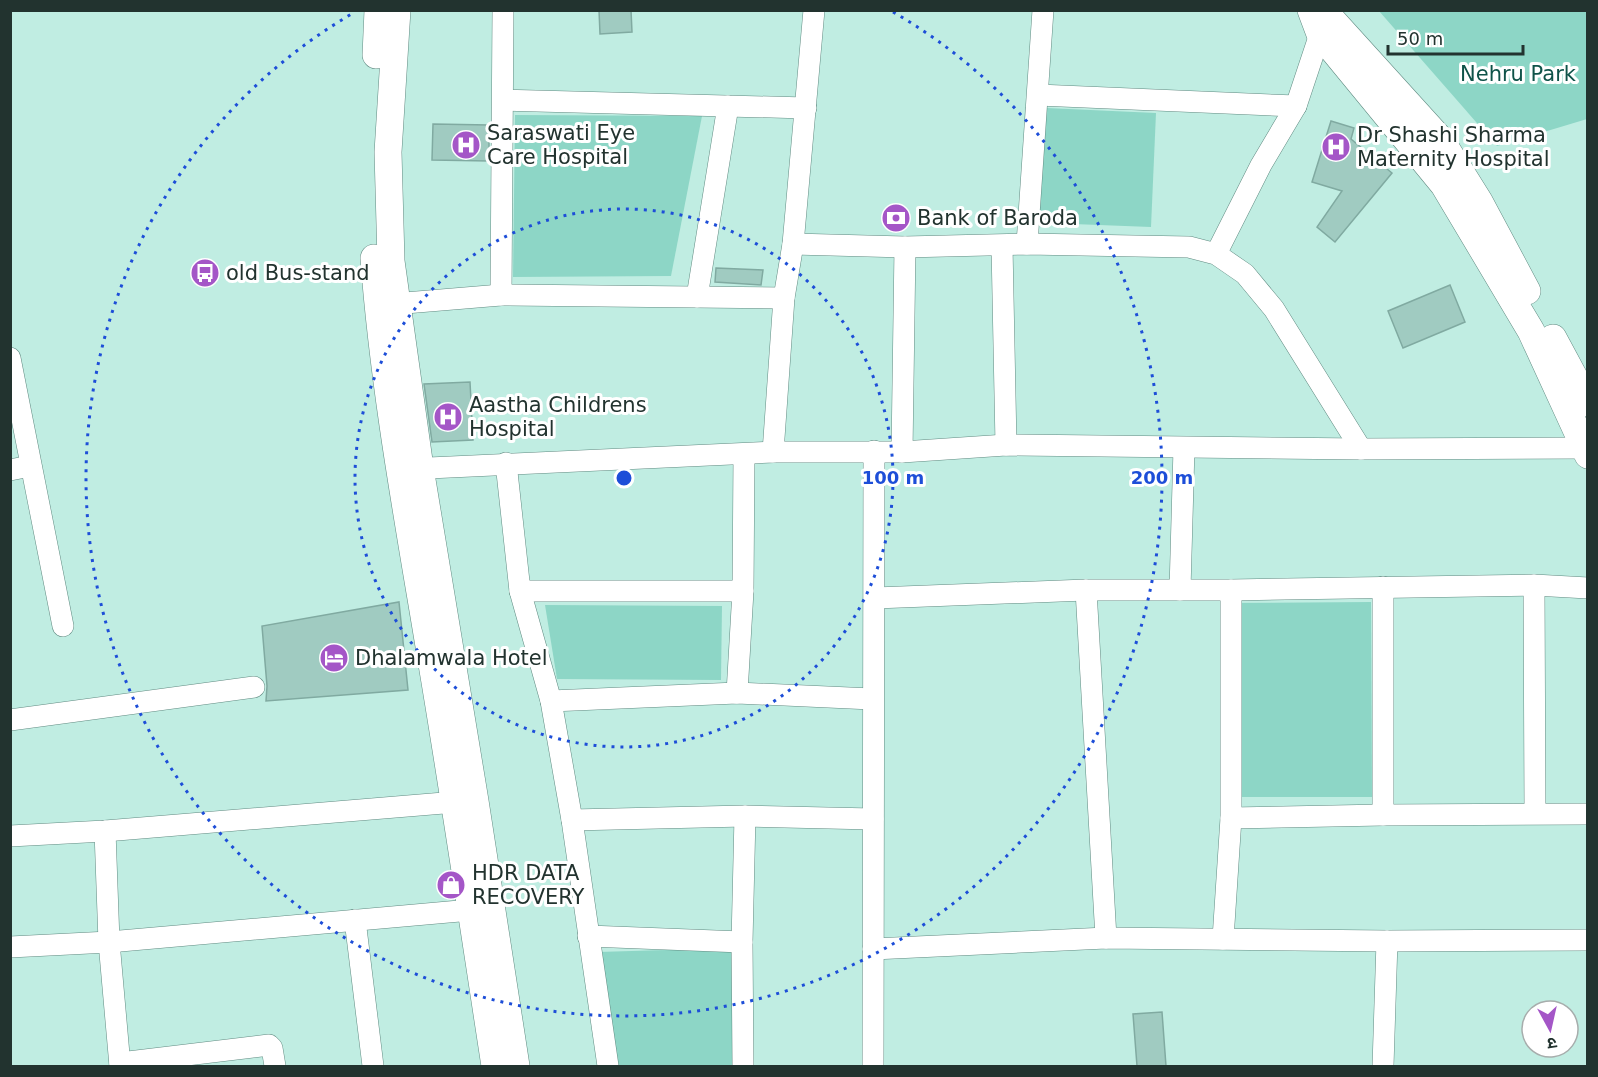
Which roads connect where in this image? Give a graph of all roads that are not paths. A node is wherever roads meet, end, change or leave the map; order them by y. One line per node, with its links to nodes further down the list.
1 (378, 10): 20 (street)
2 (397, 10): 20 (street)
3 (503, 10): 8 (street)
4 (814, 10): 11 (street)
5 (1043, 10): 7 (street)
6 (1318, 18): 10 (street); 22 (street); 26 (street)
7 (1038, 95): 10 (street); 13 (street)
8 (502, 100): 9 (street); 17 (street)
9 (728, 106): 11 (street); 18 (street)
10 (1296, 106): 16 (street)
11 (806, 108): 12 (street)
12 (793, 244): 15 (street); 19 (street)
13 (1027, 244): 14 (street); 16 (street)
14 (1002, 246): 15 (street); 23 (street)
15 (905, 247): 29 (street)
16 (1216, 254): 25 (street)
17 (501, 296): 18 (street); 20 (street)
18 (697, 297): 19 (street)
19 (784, 298): 28 (street)
20 (387, 304): 33 (street)
21 (10, 358): 32 (street)
22 (1587, 403)
23 (1006, 445): 24 (street); 29 (street)
24 (1184, 448): 25 (street); 38 (street)
25 (1361, 449): 26 (street)
26 (1587, 450)
27 (874, 451): 28 (street); 29 (street); 42 (street)
28 (773, 452): 30 (street)
29 (902, 452)
30 (744, 454): 31 (street); 41 (street)
31 (506, 463): 33 (street); 40 (street)
32 (20, 468): 43 (street)
33 (410, 469): 49 (street)
34 (1534, 585): 35 (street); 36 (street); 50 (street)
35 (1383, 587): 39 (street); 51 (street)
36 (1587, 588)
37 (1086, 590): 38 (street); 42 (street); 62 (street)
38 (1180, 590): 39 (street)
39 (1231, 590): 54 (street)
40 (520, 591): 41 (street); 47 (street)
41 (743, 591): 45 (street)
42 (875, 598): 46 (street)
43 (63, 626)
44 (254, 687): 48 (street)
45 (737, 693): 46 (street); 47 (street)
46 (872, 699): 55 (street)
47 (551, 701): 56 (street)
48 (10, 720)
49 (465, 802): 57 (street); 59 (street); 74 (street)
50 (1535, 813): 51 (street); 52 (street)
51 (1383, 814): 54 (street)
52 (1587, 814)
53 (745, 816): 55 (street); 56 (street); 67 (street)
54 (1231, 818): 63 (street)
55 (873, 819): 69 (street)
56 (572, 820): 61 (street)
57 (105, 831): 58 (street); 66 (street)
58 (10, 836)
59 (471, 910): 60 (street); 73 (street)
60 (355, 920): 66 (street); 72 (street)
61 (588, 936): 67 (street); 75 (street)
62 (1106, 938): 63 (street); 69 (street)
63 (1222, 939): 65 (street)
64 (1587, 940): 65 (street)
65 (1387, 941): 78 (street)
66 (109, 942): 68 (street); 70 (street)
67 (742, 942): 76 (street)
68 (10, 947)
69 (873, 949): 77 (street)
70 (120, 1065): 71 (street)
71 (275, 1066)
72 (373, 1066)
73 (495, 1066)
74 (516, 1066)
75 (608, 1066)
76 (743, 1066)
77 (873, 1066)
78 (1383, 1066)

